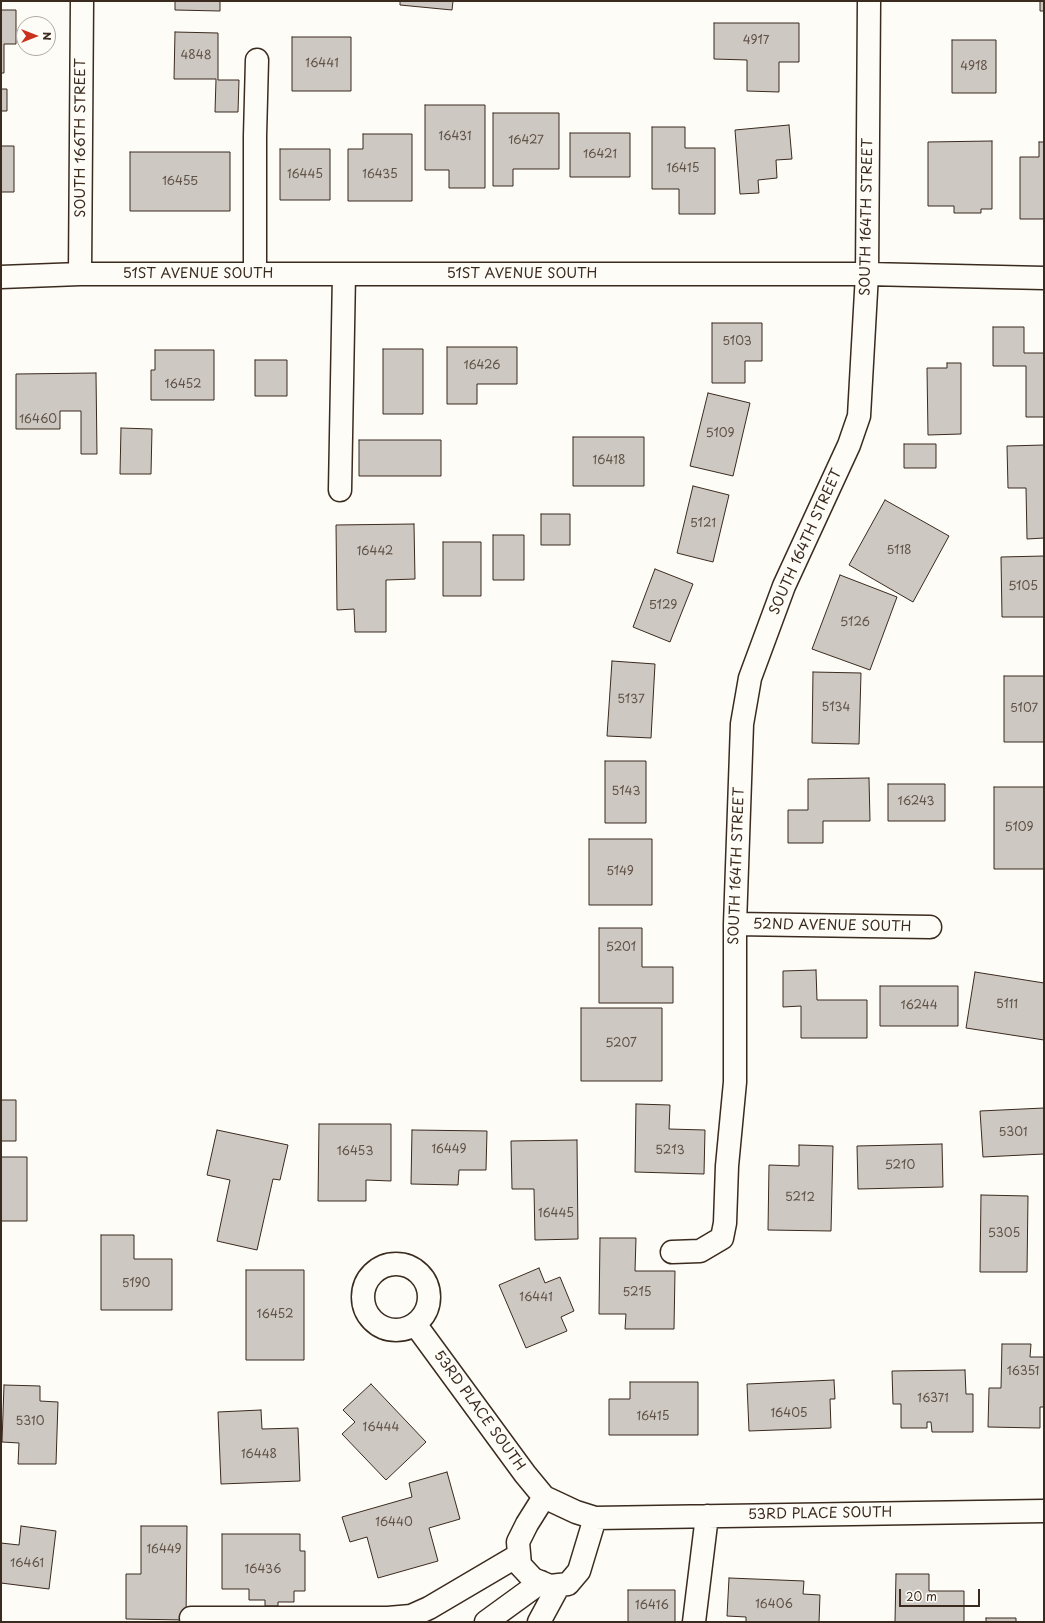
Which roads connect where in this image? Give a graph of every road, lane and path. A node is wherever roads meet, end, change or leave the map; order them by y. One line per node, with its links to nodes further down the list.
1 (82, 1): 4 (street, SOUTH 166TH STREET)
2 (869, 1): 7 (street, SOUTH 164TH STREET)
3 (257, 60): 5 (street)
4 (80, 274): 5 (street, 51ST AVENUE SOUTH); 8 (street, 51ST AVENUE SOUTH)
5 (255, 274): 6 (street, 51ST AVENUE SOUTH)
6 (344, 274): 7 (street, 51ST AVENUE SOUTH); 10 (street)
7 (868, 274): 9 (street, 51ST AVENUE SOUTH); 11 (street, SOUTH 164TH STREET)
8 (1, 277)
9 (1044, 278)
10 (340, 490)
11 (735, 924): 12 (street, 52ND AVENUE SOUTH); 13 (street, SOUTH 164TH STREET)
12 (930, 927)
13 (672, 1252)
14 (415, 1324): 15 (street, 53RD PLACE SOUTH)
15 (544, 1498): 18 (street, 53RD PLACE SOUTH); 19 (street)
16 (1044, 1511): 17 (street, 53RD PLACE SOUTH)
17 (707, 1516): 18 (street, 53RD PLACE SOUTH); 24 (street)
18 (596, 1518): 20 (street)
19 (519, 1555): 20 (street); 21 (street)
20 (550, 1584): 22 (street); 23 (street)
21 (191, 1618)
22 (486, 1622)
23 (539, 1622)
24 (694, 1622)

